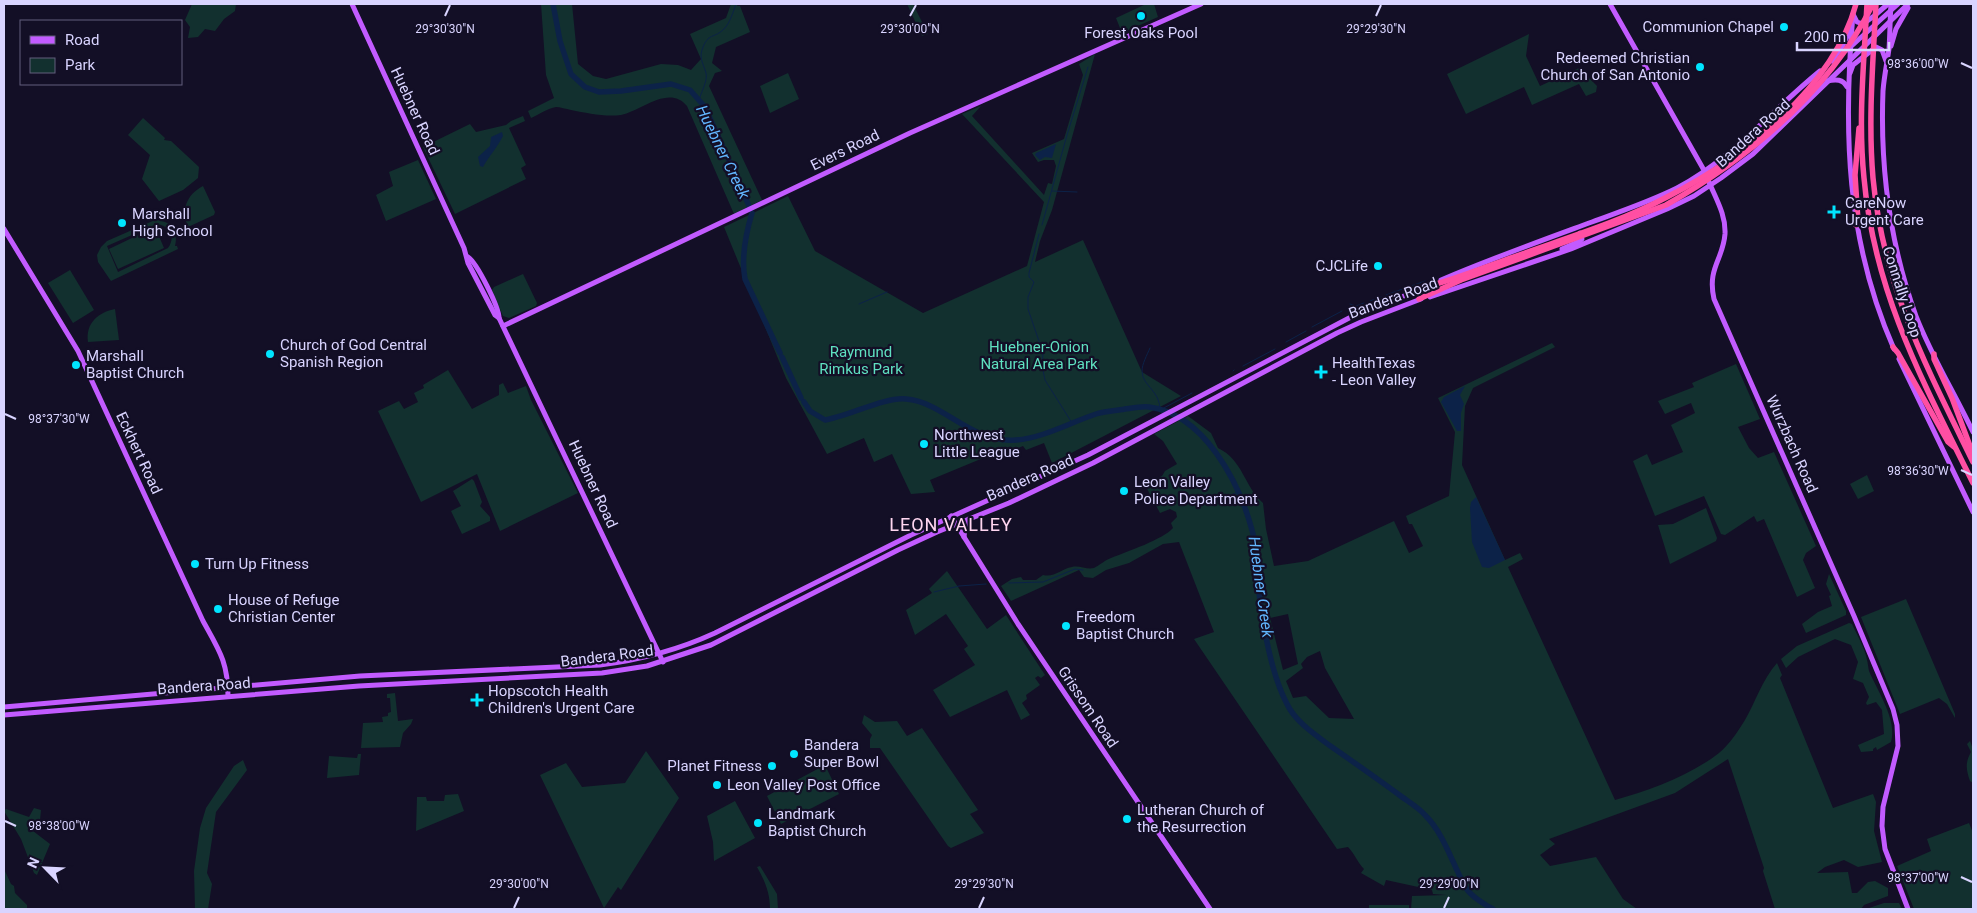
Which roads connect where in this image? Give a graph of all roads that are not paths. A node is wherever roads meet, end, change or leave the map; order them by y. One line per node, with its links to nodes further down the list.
1 (352, 4): 34 (main road, Huebner Road)
2 (1201, 4): 34 (main road, Evers Road)
3 (1610, 4): 23 (main road, Wurzbach Road)
4 (1855, 4): 10 (main road); 30 (highway)
5 (1867, 4): 22 (highway, Connally Loop)
6 (1875, 4): 30 (highway); 40 (highway, Connally Loop)
7 (1889, 4): 10 (main road); 11 (main road)
8 (1898, 4): 11 (main road, Bandera Road)
9 (1910, 4): 13 (main road, Bandera Road); 15 (main road)
10 (1854, 10): 12 (main road)
11 (1890, 10): 13 (main road); 14 (main road, Bandera Road)
12 (1853, 20): 14 (main road); 17 (main road)
13 (1890, 22): 15 (main road); 16 (main road, Bandera Road)
14 (1850, 47): 16 (main road); 17 (main road, Bandera Road)
15 (1888, 50): 18 (main road)
16 (1849, 60): 19 (main road); 20 (main road, Bandera Road)
17 (1832, 61): 23 (main road, Bandera Road)
18 (1886, 63): 19 (main road); 36 (main road)
19 (1848, 78): 21 (main road)
20 (1827, 82): 21 (main road); 24 (main road, Bandera Road)
21 (1848, 90): 26 (main road)
22 (1862, 116): 26 (highway); 38 (highway, Connally Loop)
23 (1704, 171): 24 (main road, Wurzbach Road); 25 (main road, Bandera Road)
24 (1710, 185): 28 (main road, Bandera Road); 60 (main road, Wurzbach Road)
25 (1614, 214): 28 (main road); 29 (main road, Bandera Road)
26 (1856, 225): 35 (main road)
27 (4, 229): 53 (main road, Eckhert Road)
28 (1613, 232): 31 (main road, Bandera Road)
29 (1559, 234): 31 (main road); 32 (main road, Bandera Road)
30 (1568, 240): 32 (highway); 33 (highway)
31 (1549, 257): 33 (main road, Bandera Road)
32 (1425, 287): 43 (main road, Bandera Road)
33 (1419, 300): 44 (main road, Bandera Road)
34 (503, 326): 49 (main road, Huebner Road)
35 (1893, 347): 38 (highway); 42 (main road)
36 (1934, 354): 37 (main road); 39 (highway)
37 (1973, 432)
38 (1957, 451): 41 (highway, Connally Loop)
39 (1973, 454)
40 (1973, 462)
41 (1973, 483)
42 (1973, 512)
43 (950, 516): 45 (main road, Grissom Road); 47 (main road, Bandera Road)
44 (970, 518): 45 (main road, Bandera Road); 46 (main road)
45 (956, 524): 46 (main road, Grissom Road); 48 (main road, Bandera Road)
46 (964, 537): 59 (main road, Grissom Road)
47 (812, 583): 48 (main road); 49 (main road, Bandera Road)
48 (816, 592): 50 (main road, Bandera Road)
49 (659, 653): 50 (main road, Huebner Road); 51 (main road, Bandera Road)
50 (664, 662): 52 (main road, Bandera Road)
51 (568, 666): 52 (main road); 53 (main road, Bandera Road)
52 (567, 675): 54 (main road, Bandera Road)
53 (228, 687): 54 (main road, Eckhert Road); 55 (main road, Bandera Road)
54 (228, 696): 57 (main road, Bandera Road)
55 (60, 702): 56 (main road, Bandera Road); 57 (main road)
56 (4, 707)
57 (61, 710): 58 (main road, Bandera Road)
58 (4, 715)
59 (1210, 909)
60 (1908, 909)

